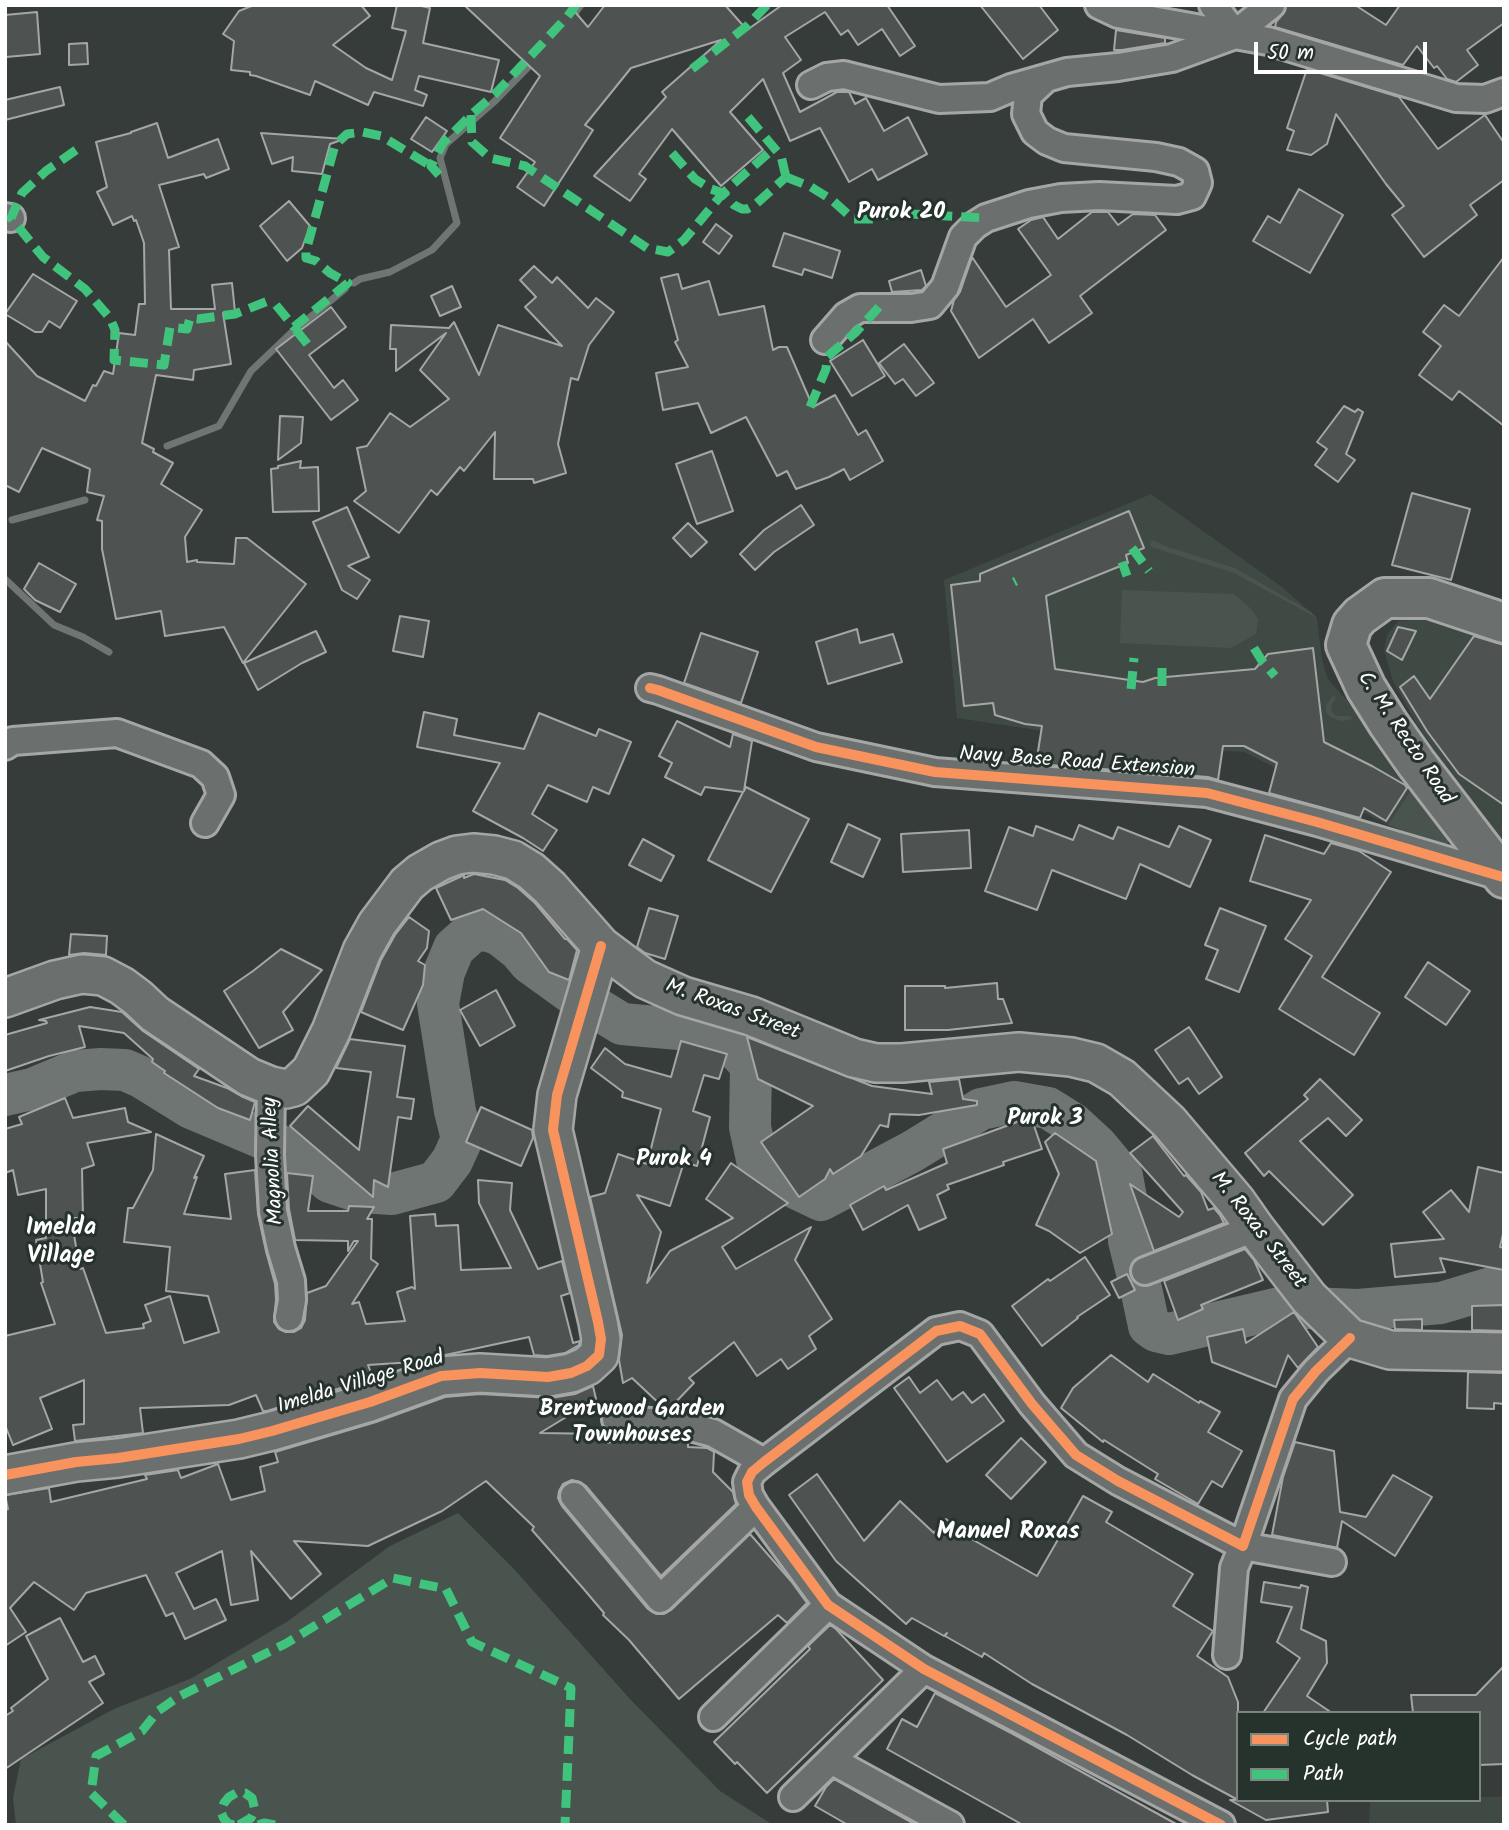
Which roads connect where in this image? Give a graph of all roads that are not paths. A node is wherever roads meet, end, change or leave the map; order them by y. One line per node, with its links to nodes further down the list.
1 (1099, 5): 4 (street)
2 (1213, 5): 4 (street)
3 (1270, 5): 4 (street)
4 (1235, 34): 5 (street); 7 (street)
5 (1045, 79): 6 (street); 8 (street)
6 (811, 85)
7 (1504, 92)
8 (825, 340)
9 (1504, 623): 13 (main road, C. M. Recto Road)
10 (650, 688): 13 (street, Navy Base Road Extension)
11 (8, 740): 12 (street)
12 (205, 823)
13 (1503, 878)
14 (601, 946): 16 (main road, M. Roxas Street); 17 (main road, M. Roxas Street); 24 (main road, Imelda Village Road)
15 (5, 998): 16 (main road)
16 (271, 1096): 19 (street, Magnolia Alley)
17 (1255, 1228): 18 (street); 20 (main road, M. Roxas Street)
18 (1145, 1271)
19 (289, 1317)
20 (1350, 1338): 21 (main road, M. Roxas Street); 27 (street)
21 (1504, 1352)
22 (616, 1419): 23 (street)
23 (764, 1461): 26 (street); 27 (street)
24 (5, 1475)
25 (574, 1496): 26 (street)
26 (756, 1507): 29 (street)
27 (1243, 1546): 28 (street); 30 (street)
28 (1332, 1562)
29 (828, 1605): 31 (street); 32 (street)
30 (1227, 1655)
31 (924, 1669): 33 (street); 36 (street)
32 (713, 1717)
33 (831, 1760): 34 (street); 35 (street)
34 (793, 1797)
35 (950, 1825)
36 (1221, 1825)

